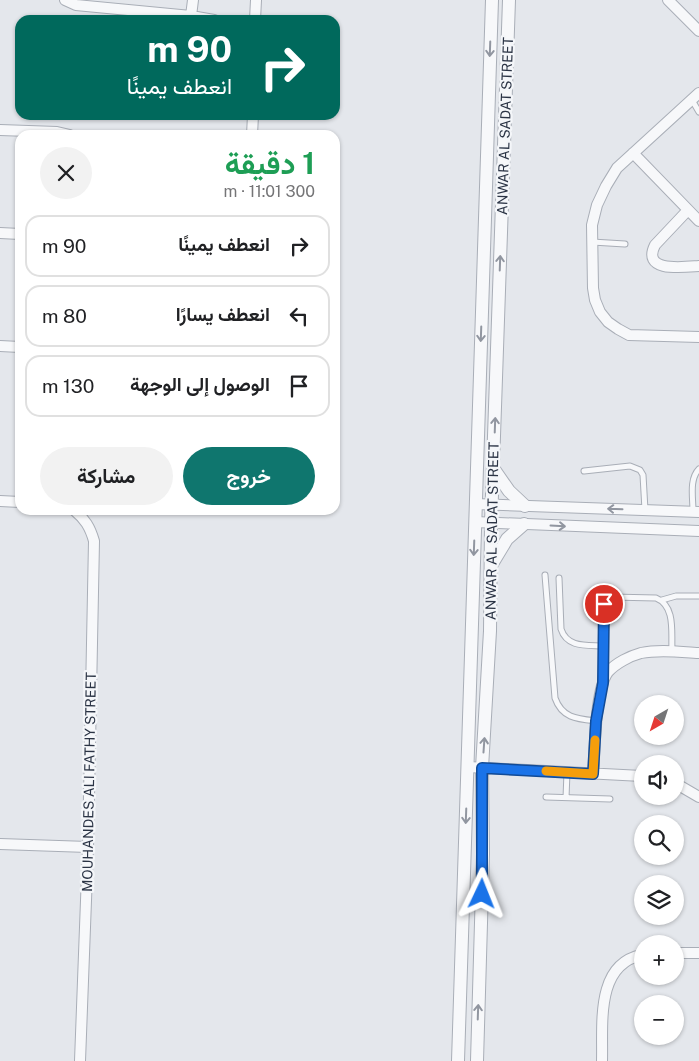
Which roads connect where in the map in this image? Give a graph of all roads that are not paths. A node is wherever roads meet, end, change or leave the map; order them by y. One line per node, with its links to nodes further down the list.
1 (65, 0): 8 (street)
2 (149, 0): 9 (street)
3 (193, 0): 11 (street)
4 (256, 0): 12 (street)
5 (492, 0): 34 (street, ANWAR AL SADAT STREET, one-way to 34)
6 (510, 0): 29 (street, ANWAR AL SADAT STREET, one-way to 6)
7 (668, 0): 13 (street)
8 (105, 4): 9 (street)
9 (149, 12): 10 (street)
10 (180, 15)
11 (191, 15)
12 (255, 15)
13 (699, 31)
14 (695, 96): 15 (lane); 18 (street)
15 (699, 112)
16 (0, 130): 17 (street)
17 (15, 131)
18 (633, 153): 19 (street); 23 (street)
19 (688, 210): 20 (street); 25 (street)
20 (699, 221)
21 (0, 233): 22 (street)
22 (15, 234)
23 (592, 242): 24 (lane); 26 (street)
24 (625, 244)
25 (699, 266)
26 (699, 337)
27 (0, 346): 28 (street)
28 (15, 346)
29 (493, 468): 35 (street, ANWAR AL SADAT STREET); 36 (street)
30 (699, 469): 38 (lane)
31 (584, 471): 37 (lane)
32 (0, 501): 33 (street)
33 (15, 502)
34 (476, 504): 35 (street); 40 (street, ANWAR AL SADAT STREET)
35 (492, 504): 36 (street); 41 (street, ANWAR AL SADAT STREET)
36 (525, 506): 37 (street, one-way to 36)
37 (645, 510): 38 (street)
38 (696, 512)
39 (80, 515): 69 (street, MOUHANDES ALI FATHY STREET)
40 (475, 522): 41 (street); 58 (street, ANWAR AL SADAT STREET, one-way to 58)
41 (492, 523): 42 (street); 44 (street, ANWAR AL SADAT STREET)
42 (524, 524): 43 (street, one-way to 43); 44 (street)
43 (699, 531)
44 (490, 566): 59 (street, ANWAR AL SADAT STREET, one-way to 44)
45 (545, 575): 52 (lane)
46 (559, 578): 51 (lane)
47 (699, 596): 49 (lane)
48 (610, 597): 49 (lane)
49 (662, 600): 54 (lane)
50 (604, 604): 53 (lane)
51 (560, 612): 52 (lane); 53 (lane)
52 (548, 616): 57 (lane)
53 (603, 646): 56 (lane)
54 (672, 652): 55 (street); 56 (street)
55 (699, 653)
56 (603, 683): 57 (street)
57 (596, 721): 61 (street)
58 (468, 768): 59 (street); 74 (street, ANWAR AL SADAT STREET, one-way to 74)
59 (482, 768): 60 (street); 75 (street, ANWAR AL SADAT STREET, one-way to 59)
60 (566, 772): 61 (street); 66 (lane)
61 (593, 774): 62 (street)
62 (634, 776)
63 (684, 788): 65 (street)
64 (546, 797): 66 (lane)
65 (699, 797)
66 (566, 798): 67 (lane)
67 (610, 799)
68 (0, 844): 69 (street)
69 (88, 847): 73 (street, MOUHANDES ALI FATHY STREET)
70 (684, 953): 71 (street)
71 (699, 953)
72 (634, 958): 76 (street)
73 (80, 1061)
74 (458, 1061)
75 (477, 1061)
76 (602, 1061)

